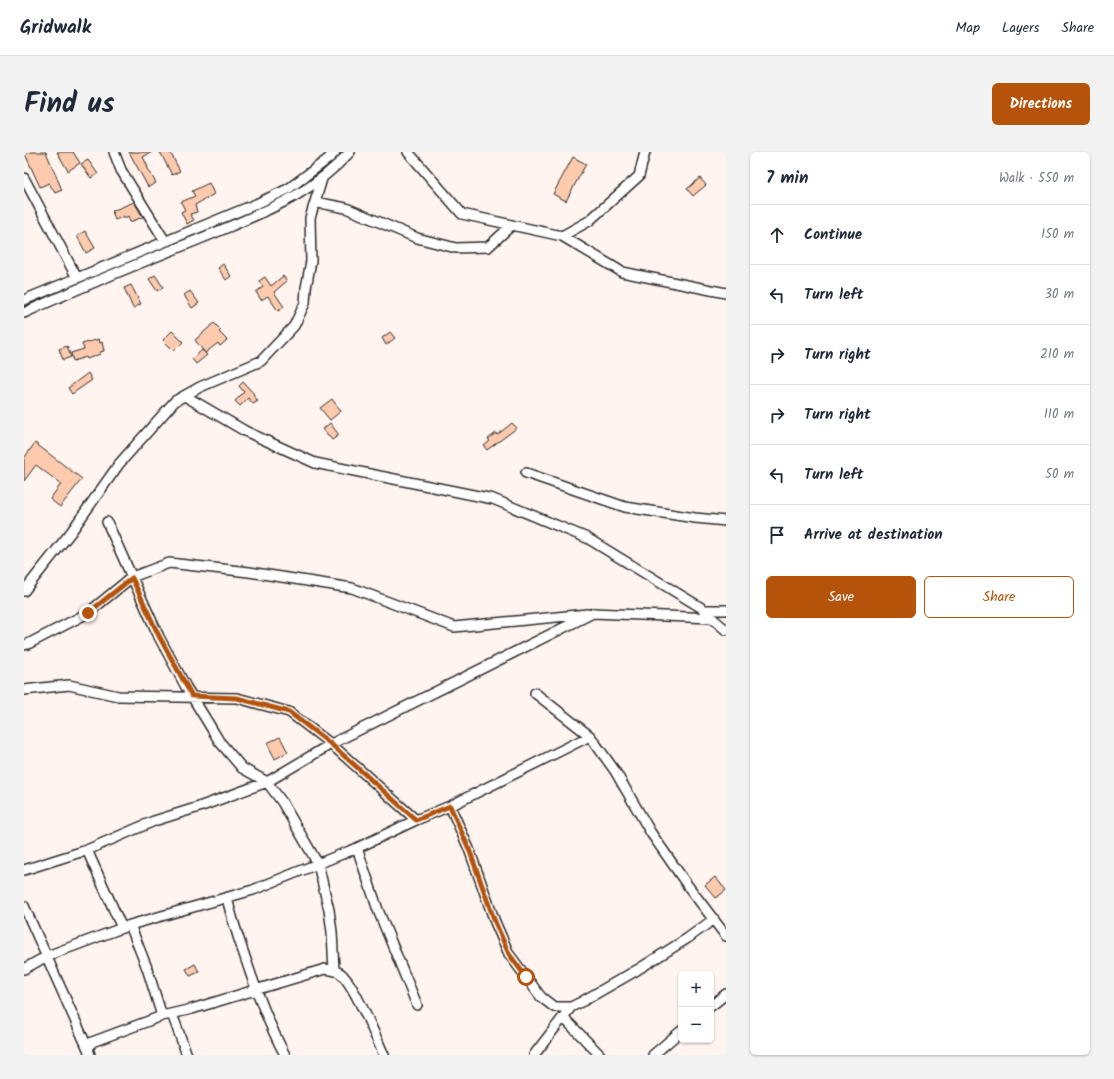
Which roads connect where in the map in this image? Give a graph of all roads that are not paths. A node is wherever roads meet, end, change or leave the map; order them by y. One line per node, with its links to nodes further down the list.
1 (114, 152): 12 (street)
2 (334, 152): 10 (street)
3 (350, 152): 7 (street)
4 (408, 152): 9 (street)
5 (645, 152): 11 (street)
6 (24, 178): 14 (street)
7 (322, 179): 8 (street); 13 (street)
8 (315, 202): 9 (street); 18 (street)
9 (512, 225): 11 (street)
10 (176, 236): 12 (street); 13 (street)
11 (562, 236): 15 (street)
12 (165, 241): 14 (street)
13 (171, 251): 17 (street)
14 (77, 278): 16 (street)
15 (726, 293)
16 (24, 300)
17 (24, 313)
18 (185, 396): 23 (street); 24 (street)
19 (526, 473): 21 (street)
20 (107, 522): 22 (street)
21 (726, 522)
22 (132, 578): 26 (street); 29 (street); 32 (street)
23 (24, 591)
24 (705, 610): 25 (street); 27 (street)
25 (726, 610)
26 (592, 613): 27 (street); 34 (street)
27 (712, 618): 28 (street)
28 (726, 630)
29 (24, 645)
30 (24, 690): 32 (street)
31 (535, 693): 33 (street)
32 (192, 696): 34 (street); 35 (street)
33 (590, 736): 36 (street); 44 (street)
34 (331, 744): 35 (street); 37 (street)
35 (267, 782): 39 (street); 40 (street)
36 (450, 806): 37 (street); 54 (street)
37 (416, 820): 38 (street)
38 (358, 848): 40 (street); 53 (street)
39 (87, 850): 41 (street); 45 (street)
40 (318, 864): 42 (street); 49 (street)
41 (24, 870)
42 (227, 898): 45 (street); 50 (street)
43 (24, 906): 47 (street)
44 (714, 919): 46 (street); 54 (street)
45 (126, 927): 47 (street); 56 (street)
46 (726, 936)
47 (47, 956): 48 (street); 59 (street)
48 (24, 969)
49 (334, 970): 50 (street); 62 (street)
50 (256, 989): 55 (street); 61 (street)
51 (726, 994): 52 (street)
52 (714, 1004)
53 (417, 1005)
54 (570, 1007): 57 (street)
55 (172, 1014): 56 (street); 60 (street)
56 (162, 1016): 59 (street)
57 (563, 1017): 63 (street); 64 (street)
58 (678, 1034): 65 (street)
59 (89, 1052)
60 (187, 1055)
61 (285, 1055)
62 (384, 1055)
63 (534, 1055)
64 (600, 1055)
65 (653, 1055)

